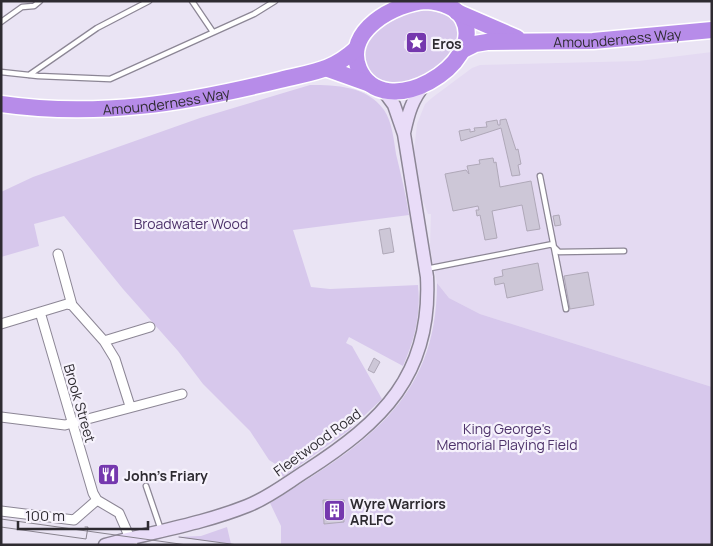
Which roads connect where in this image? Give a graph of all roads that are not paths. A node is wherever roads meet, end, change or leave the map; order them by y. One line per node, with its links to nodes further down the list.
1 (40, 1): 7 (lane)
2 (149, 1): 15 (lane)
3 (192, 1): 9 (lane)
4 (275, 1): 9 (lane)
5 (406, 3): 6 (highway); 11 (highway)
6 (455, 8): 10 (highway, Amounderness Way); 12 (highway)
7 (1, 22)
8 (712, 30): 10 (highway, Amounderness Way)
9 (213, 32): 15 (lane)
10 (524, 40): 12 (highway, Amounderness Way)
11 (356, 49): 13 (highway, Amounderness Way); 17 (highway)
12 (463, 50): 16 (highway)
13 (328, 69): 17 (highway); 18 (highway, Amounderness Way)
14 (1, 72): 15 (lane)
15 (29, 75)
16 (425, 84): 17 (highway); 19 (street, Fleetwood Road)
17 (377, 87): 19 (street, Fleetwood Road)
18 (2, 105)
19 (404, 134): 24 (street, Fleetwood Road)
20 (540, 176): 21 (lane)
21 (553, 244): 22 (lane); 24 (lane); 26 (lane)
22 (624, 251)
23 (58, 254): 25 (street)
24 (426, 269): 38 (street, Fleetwood Road)
25 (72, 305): 27 (street); 30 (street)
26 (566, 309)
27 (40, 312): 28 (street); 34 (street, Brook Street)
28 (2, 321)
29 (150, 327): 30 (street)
30 (104, 341): 32 (street)
31 (182, 394): 32 (street)
32 (130, 406): 34 (street)
33 (1, 417): 34 (street)
34 (72, 423): 36 (street, Brook Street)
35 (146, 486): 38 (lane)
36 (97, 500): 37 (street); 39 (street)
37 (1, 511)
38 (161, 530): 39 (street, Fleetwood Road)
39 (132, 541): 40 (street, Fleetwood Road)
40 (113, 544)

